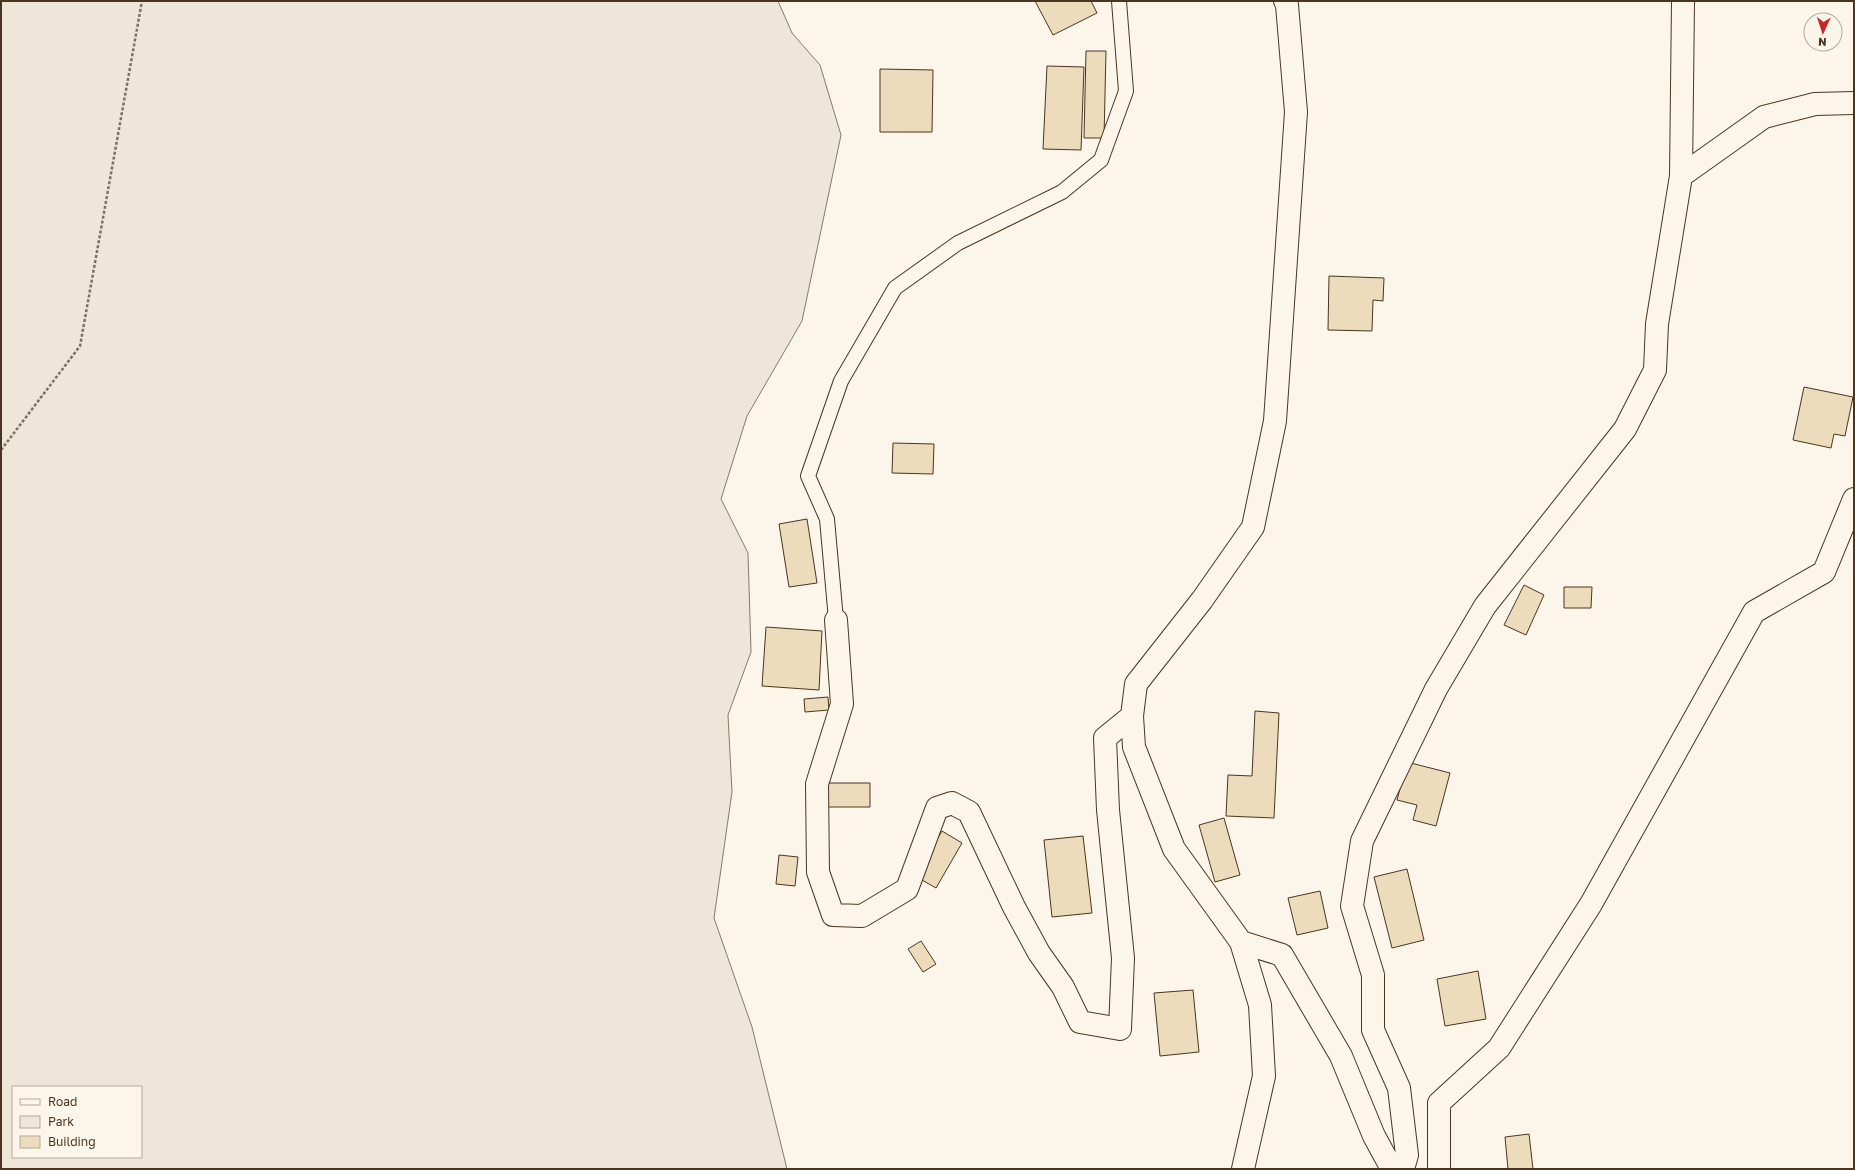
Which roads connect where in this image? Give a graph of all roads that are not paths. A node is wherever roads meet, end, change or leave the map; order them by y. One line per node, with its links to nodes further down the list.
1 (1119, 1): 7 (lane)
2 (1285, 1): 8 (street)
3 (1683, 1): 5 (street)
4 (1854, 103): 5 (street)
5 (1681, 176): 12 (street)
6 (1854, 498): 13 (street)
7 (836, 620): 8 (street)
8 (1132, 716): 9 (street)
9 (1240, 942): 10 (street); 11 (street)
10 (1243, 1169)
11 (1392, 1169)
12 (1403, 1169)
13 (1439, 1169)

